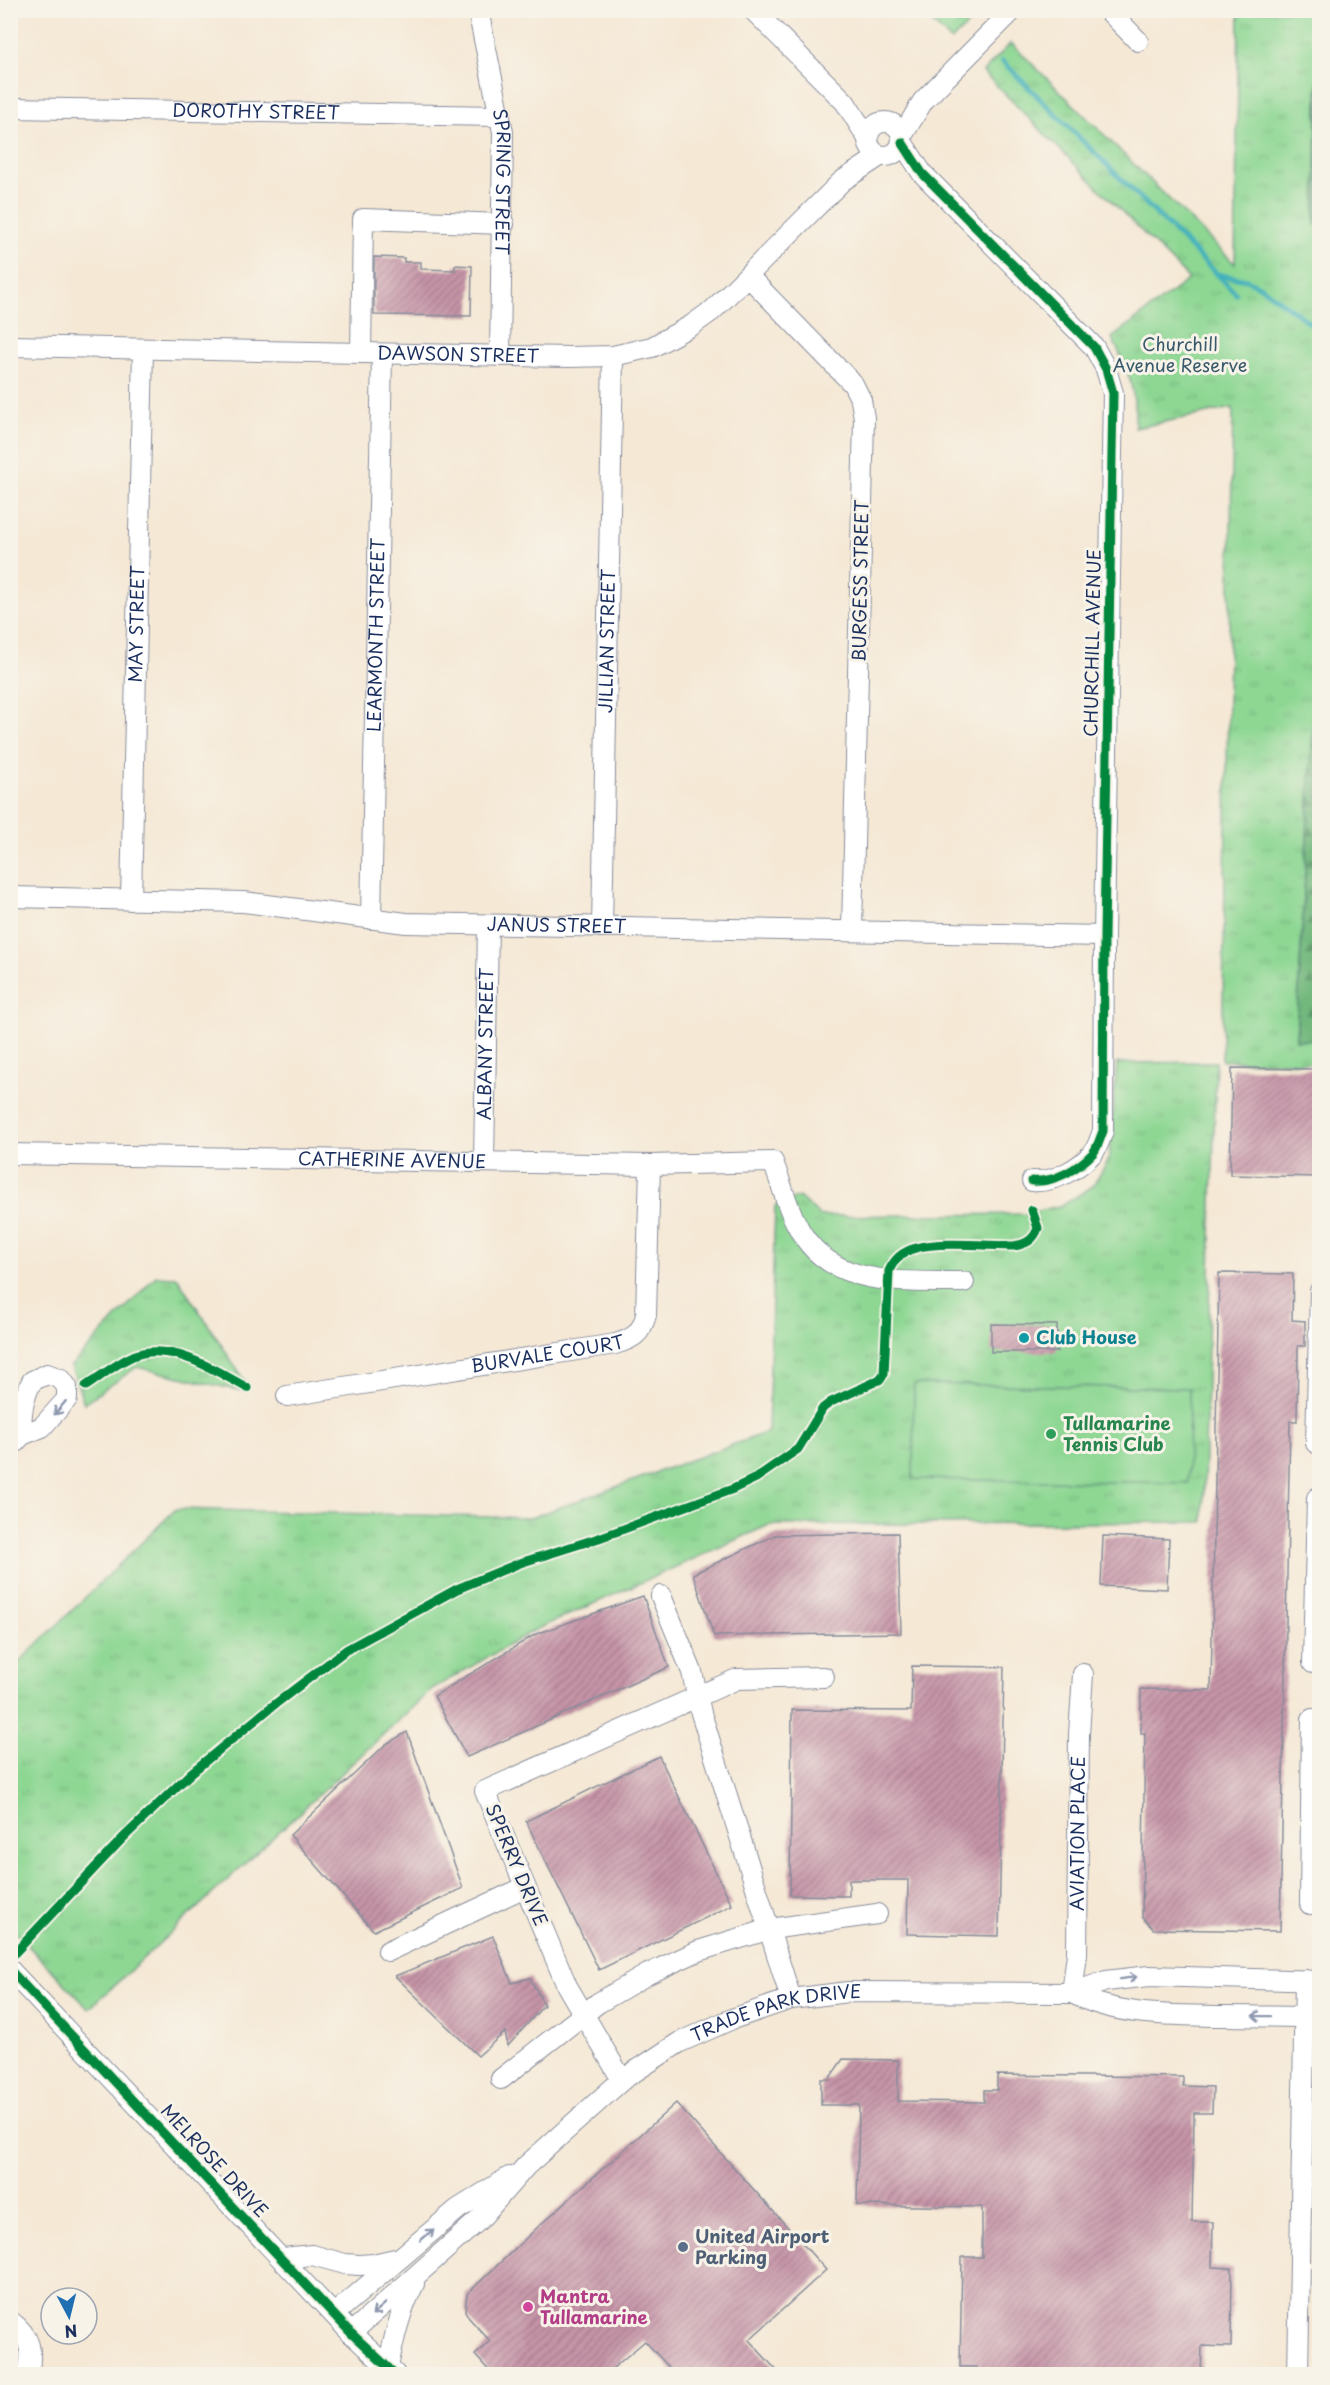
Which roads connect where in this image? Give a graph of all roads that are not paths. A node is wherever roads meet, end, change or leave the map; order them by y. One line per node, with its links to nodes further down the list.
1 (478, 10): 7 (street, SPRING STREET)
2 (753, 10): 8 (street, CHURCHILL AVENUE)
3 (1013, 10): 8 (street, DAWSON STREET)
4 (1108, 10): 5 (street)
5 (1138, 41)
6 (10, 108): 7 (street, DOROTHY STREET)
7 (500, 116): 9 (street, SPRING STREET)
8 (885, 139): 10 (street, DAWSON STREET); 23 (street, CHURCHILL AVENUE)
9 (504, 224): 13 (street); 15 (street, SPRING STREET)
10 (748, 276): 16 (street, DAWSON STREET); 22 (street, BURGESS STREET)
11 (10, 346): 12 (street, DAWSON STREET)
12 (143, 349): 13 (street, DAWSON STREET); 18 (street, MAY STREET)
13 (361, 353): 14 (street, DAWSON STREET)
14 (382, 354): 15 (street, DAWSON STREET); 19 (street, LEARMONTH STREET)
15 (500, 356): 16 (street, DAWSON STREET)
16 (613, 356): 21 (street, JILLIAN STREET)
17 (10, 897): 18 (street, JANUS STREET)
18 (131, 900): 19 (street, JANUS STREET)
19 (371, 919): 20 (street, JANUS STREET)
20 (488, 925): 21 (street, JANUS STREET); 25 (street, ALBANY STREET)
21 (602, 927): 22 (street, JANUS STREET)
22 (852, 931): 23 (street, JANUS STREET)
23 (1104, 936): 27 (street, CHURCHILL AVENUE)
24 (10, 1154): 25 (street, CATHERINE AVENUE)
25 (484, 1162): 26 (street, CATHERINE AVENUE)
26 (650, 1165): 28 (street, CATHERINE AVENUE); 30 (street, BURVALE COURT)
27 (1032, 1181)
28 (964, 1282)
29 (1320, 1292): 31 (street)
30 (287, 1396)
31 (1320, 1443)
32 (1320, 1498): 34 (street)
33 (661, 1596): 37 (street)
34 (1320, 1663)
35 (1083, 1674): 46 (street, AVIATION PLACE)
36 (824, 1677): 37 (street, SPERRY DRIVE)
37 (697, 1695): 39 (street, SPERRY DRIVE); 42 (street)
38 (1320, 1719): 40 (street)
39 (525, 1887): 43 (street); 48 (street, SPERRY DRIVE)
40 (1320, 1904)
41 (877, 1914): 42 (street)
42 (770, 1929): 47 (street); 48 (street)
43 (388, 1951)
44 (10, 1970): 54 (street, MELROSE DRIVE)
45 (1312, 1980): 46 (street, TRADE PARK DRIVE, one-way to 45); 49 (street)
46 (1072, 1993): 47 (street, TRADE PARK DRIVE); 49 (street, TRADE PARK DRIVE, one-way to 46)
47 (791, 1999): 51 (street, TRADE PARK DRIVE)
48 (583, 2014): 50 (street); 51 (street, SPERRY DRIVE)
49 (1312, 2017): 61 (street)
50 (501, 2079)
51 (622, 2080): 52 (street, TRADE PARK DRIVE)
52 (526, 2166): 53 (street, TRADE PARK DRIVE, one-way to 52); 55 (street, TRADE PARK DRIVE)
53 (401, 2257): 54 (street); 56 (street, TRADE PARK DRIVE)
54 (283, 2258): 56 (street, MELROSE DRIVE)
55 (420, 2274): 58 (street, TRADE PARK DRIVE, one-way to 58); 59 (street)
56 (334, 2314): 58 (street, MELROSE DRIVE)
57 (10, 2321): 60 (street)
58 (351, 2333): 59 (street, MELROSE DRIVE)
59 (391, 2371)
60 (28, 2374)
61 (1298, 2374)

